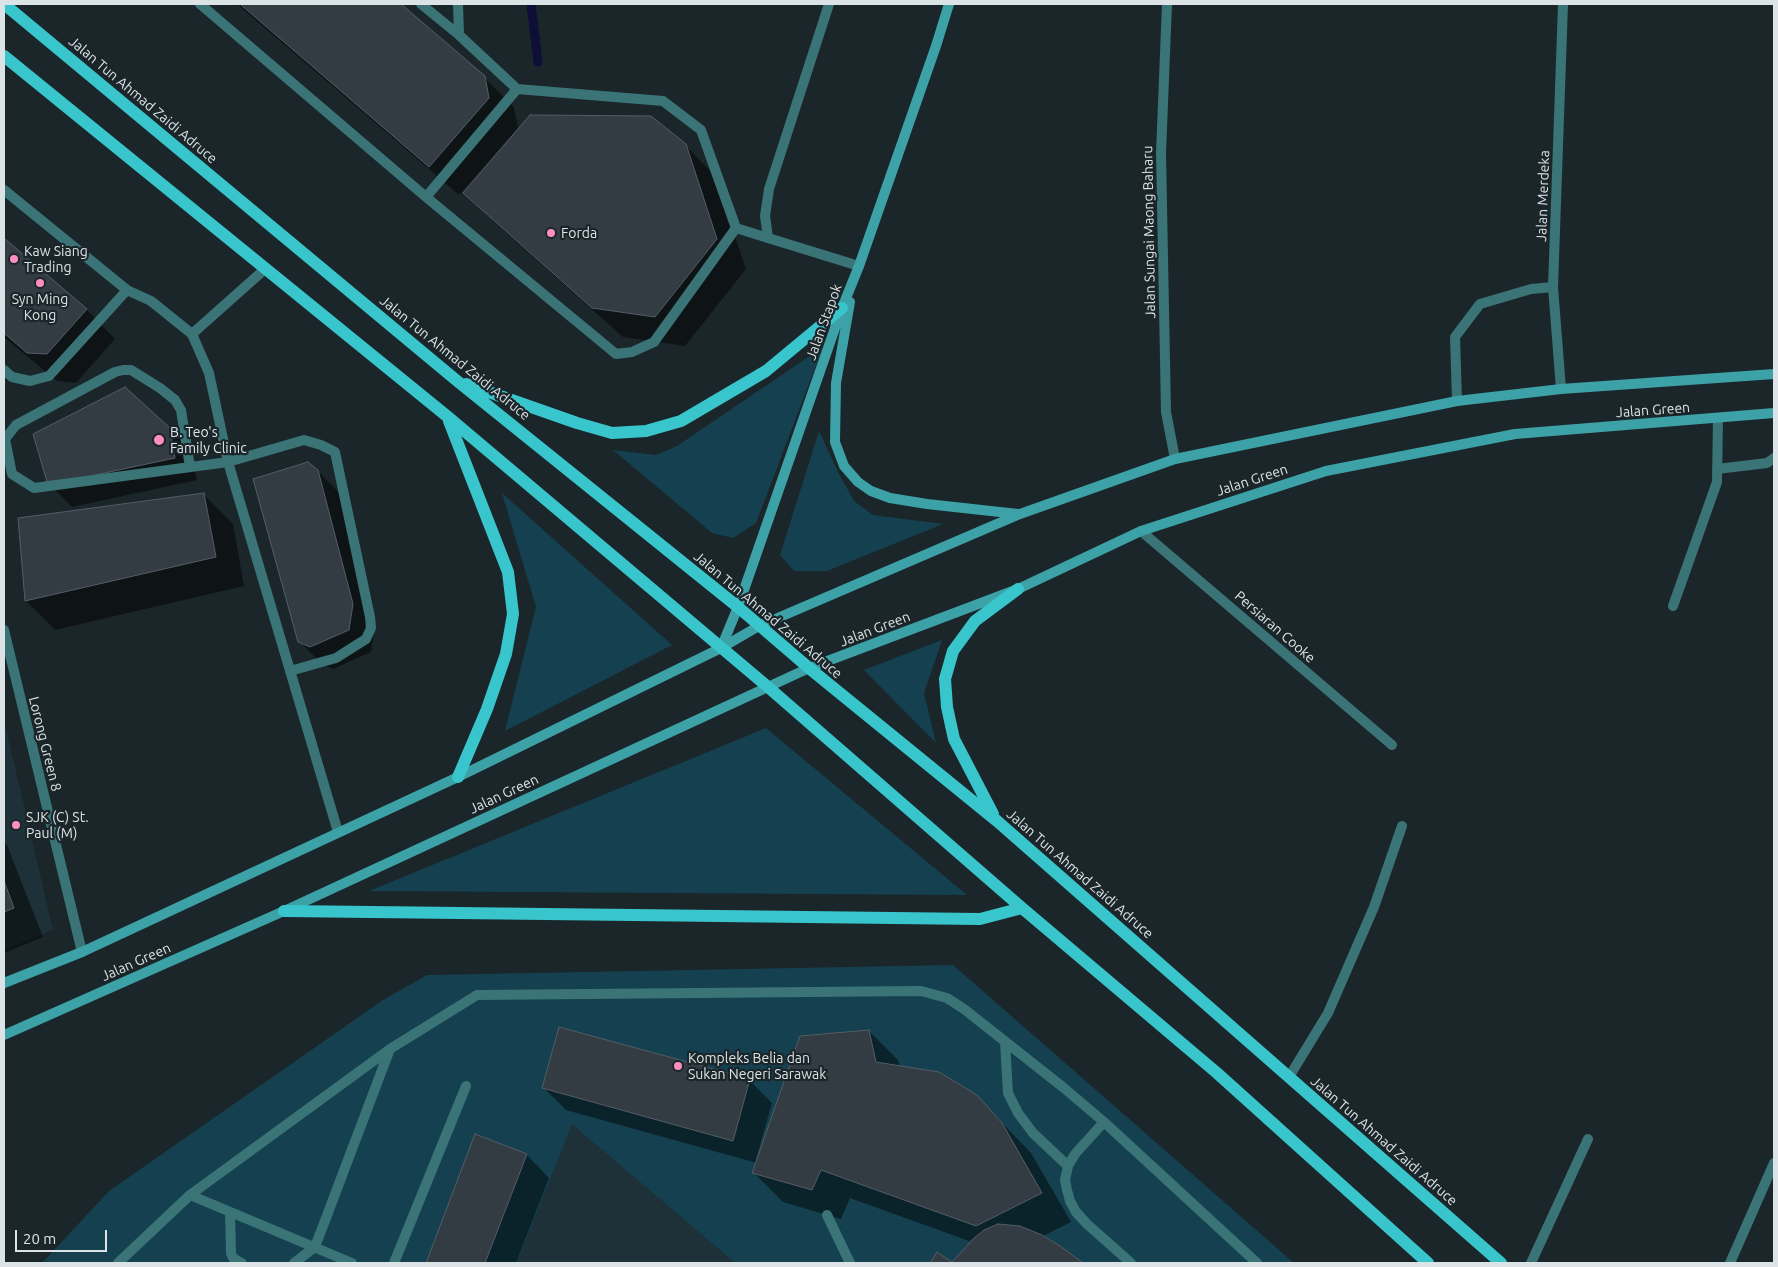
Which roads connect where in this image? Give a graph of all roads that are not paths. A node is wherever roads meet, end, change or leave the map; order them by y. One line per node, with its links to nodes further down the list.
1 (4, 4): 25 (main road, Jalan Tun Ahmad Zaidi Adruce)
2 (200, 4): 13 (street)
3 (421, 4): 9 (street)
4 (458, 4): 9 (street)
5 (829, 4): 15 (street)
6 (949, 4): 16 (main road, Jalan Stapok)
7 (1168, 4): 32 (street, Jalan Sungai Maong Baharu)
8 (1563, 4): 19 (street, Jalan Merdeka)
9 (459, 35): 11 (street)
10 (4, 56): 17 (main road)
11 (518, 89): 13 (street); 14 (street)
12 (4, 190): 20 (street)
13 (426, 197): 14 (street)
14 (736, 228): 15 (street)
15 (768, 238): 16 (street)
16 (859, 266): 18 (main road, Jalan Stapok)
17 (265, 268): 22 (street); 29 (main road)
18 (853, 284): 21 (main road, Jalan Stapok); 36 (main road)
19 (1553, 287): 26 (street, Jalan Merdeka); 27 (street)
20 (127, 290): 22 (street); 23 (street)
21 (842, 308): 25 (main road); 40 (main road, Jalan Stapok)
22 (192, 334): 33 (street)
23 (4, 370)
24 (1774, 374): 26 (main road, Jalan Green)
25 (456, 380): 40 (main road, Jalan Tun Ahmad Zaidi Adruce)
26 (1561, 389): 27 (main road, Jalan Green)
27 (1457, 401): 32 (main road, Jalan Green)
28 (1774, 413): 30 (main road, Jalan Green)
29 (448, 418): 43 (main road); 48 (main road)
30 (1718, 418): 35 (street); 37 (main road, Jalan Green)
31 (1774, 458): 35 (street)
32 (1176, 459): 36 (main road, Jalan Green)
33 (228, 462): 34 (street); 45 (street); 45 (street)
34 (190, 467): 34 (street)
35 (1717, 469): 39 (street)
36 (1020, 514): 41 (main road, Jalan Green)
37 (1141, 531): 38 (main road, Jalan Green); 47 (street, Persiaran Cooke)
38 (1018, 590): 44 (main road, Jalan Green); 49 (main road)
39 (1673, 606)
40 (738, 607): 41 (main road, Jalan Tun Ahmad Zaidi Adruce); 43 (main road, Jalan Stapok)
41 (759, 626): 43 (main road, Jalan Green); 44 (main road, Jalan Tun Ahmad Zaidi Adruce)
42 (4, 630): 54 (street, Lorong Green 8)
43 (721, 648): 46 (main road); 48 (main road, Jalan Green)
44 (808, 668): 46 (main road, Jalan Green); 49 (main road, Jalan Tun Ahmad Zaidi Adruce)
45 (290, 671): 51 (street)
46 (768, 687): 52 (main road); 53 (main road, Jalan Green)
47 (1392, 745)
48 (458, 777): 51 (main road, Jalan Green)
49 (997, 821): 59 (main road, Jalan Tun Ahmad Zaidi Adruce)
50 (1402, 826): 59 (street)
51 (338, 832): 54 (main road, Jalan Green)
52 (1022, 908): 53 (main road); 77 (main road)
53 (284, 911): 56 (main road, Jalan Green)
54 (82, 952): 55 (main road, Jalan Green)
55 (4, 983)
56 (4, 1036)
57 (1006, 1042): 58 (street); 61 (street); 64 (street)
58 (390, 1048): 65 (street); 68 (street)
59 (1289, 1077): 78 (main road, Jalan Tun Ahmad Zaidi Adruce)
60 (466, 1086): 73 (street)
61 (1104, 1122): 64 (street); 76 (street)
62 (1588, 1139): 79 (street)
63 (1774, 1163): 80 (street)
64 (1068, 1166): 75 (street)
65 (190, 1194): 66 (street); 69 (street)
66 (230, 1212): 68 (street); 70 (street)
67 (827, 1215): 74 (street)
68 (315, 1247): 71 (street); 72 (street)
69 (118, 1263)
70 (242, 1263)
71 (294, 1263)
72 (352, 1263)
73 (394, 1263)
74 (850, 1263)
75 (1131, 1263)
76 (1257, 1263)
77 (1428, 1263)
78 (1501, 1263)
79 (1531, 1263)
80 (1730, 1263)

